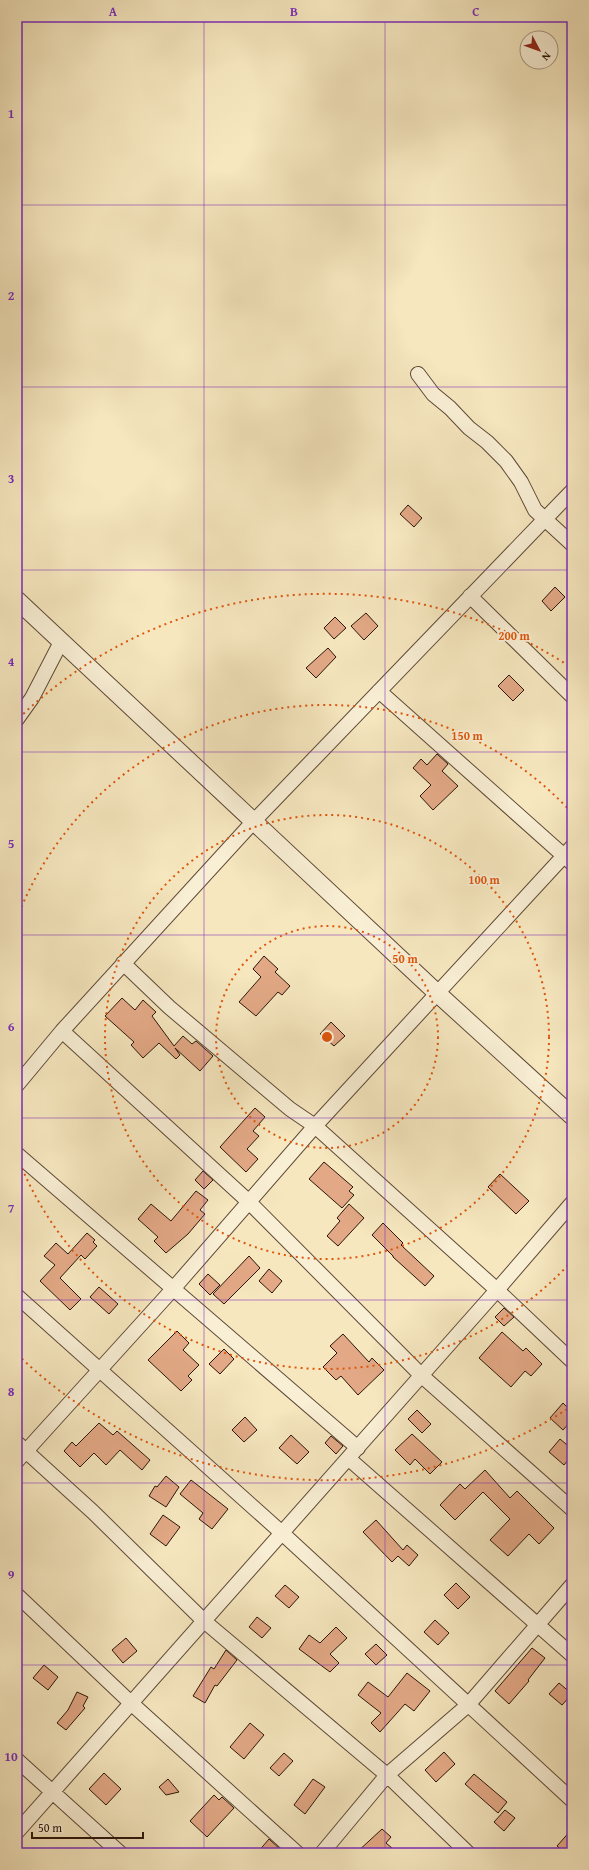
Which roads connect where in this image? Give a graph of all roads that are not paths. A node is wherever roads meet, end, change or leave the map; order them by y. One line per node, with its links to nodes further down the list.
1 (418, 374): 3 (street)
2 (572, 491): 3 (street)
3 (545, 518): 4 (street); 5 (street)
4 (572, 544)
5 (470, 596): 8 (street); 9 (street)
6 (17, 600): 7 (street)
7 (61, 642): 10 (street); 11 (street)
8 (379, 691): 11 (street); 12 (street)
9 (572, 696)
10 (17, 719)
11 (254, 821): 13 (street); 14 (street)
12 (569, 855): 14 (street)
13 (123, 963): 15 (street); 18 (street)
14 (437, 994): 17 (street); 18 (street)
15 (62, 1031): 16 (street); 20 (street)
16 (17, 1086)
17 (572, 1116)
18 (315, 1126): 20 (street); 23 (street)
19 (17, 1154): 22 (street)
20 (248, 1201): 22 (street); 27 (street)
21 (572, 1203): 23 (street)
22 (173, 1288): 26 (street); 29 (street)
23 (497, 1290): 25 (street); 27 (street)
24 (17, 1296): 26 (street)
25 (572, 1361)
26 (100, 1369): 28 (street); 31 (street)
27 (422, 1376): 29 (street); 30 (street)
28 (20, 1452): 34 (street)
29 (353, 1453): 31 (street); 35 (street)
30 (572, 1509)
31 (282, 1533): 34 (street); 38 (street)
32 (572, 1585): 35 (street)
33 (17, 1595): 37 (street)
34 (204, 1621): 37 (street); 40 (street)
35 (538, 1624): 36 (street); 38 (street)
36 (572, 1655)
37 (131, 1703): 41 (street); 45 (street)
38 (468, 1705): 40 (street); 42 (street)
39 (17, 1760): 41 (street)
40 (387, 1775): 46 (street); 47 (street)
41 (52, 1792): 43 (street); 44 (street)
42 (572, 1800)
43 (17, 1832)
44 (120, 1853)
45 (297, 1853)
46 (322, 1853)
47 (468, 1853)

